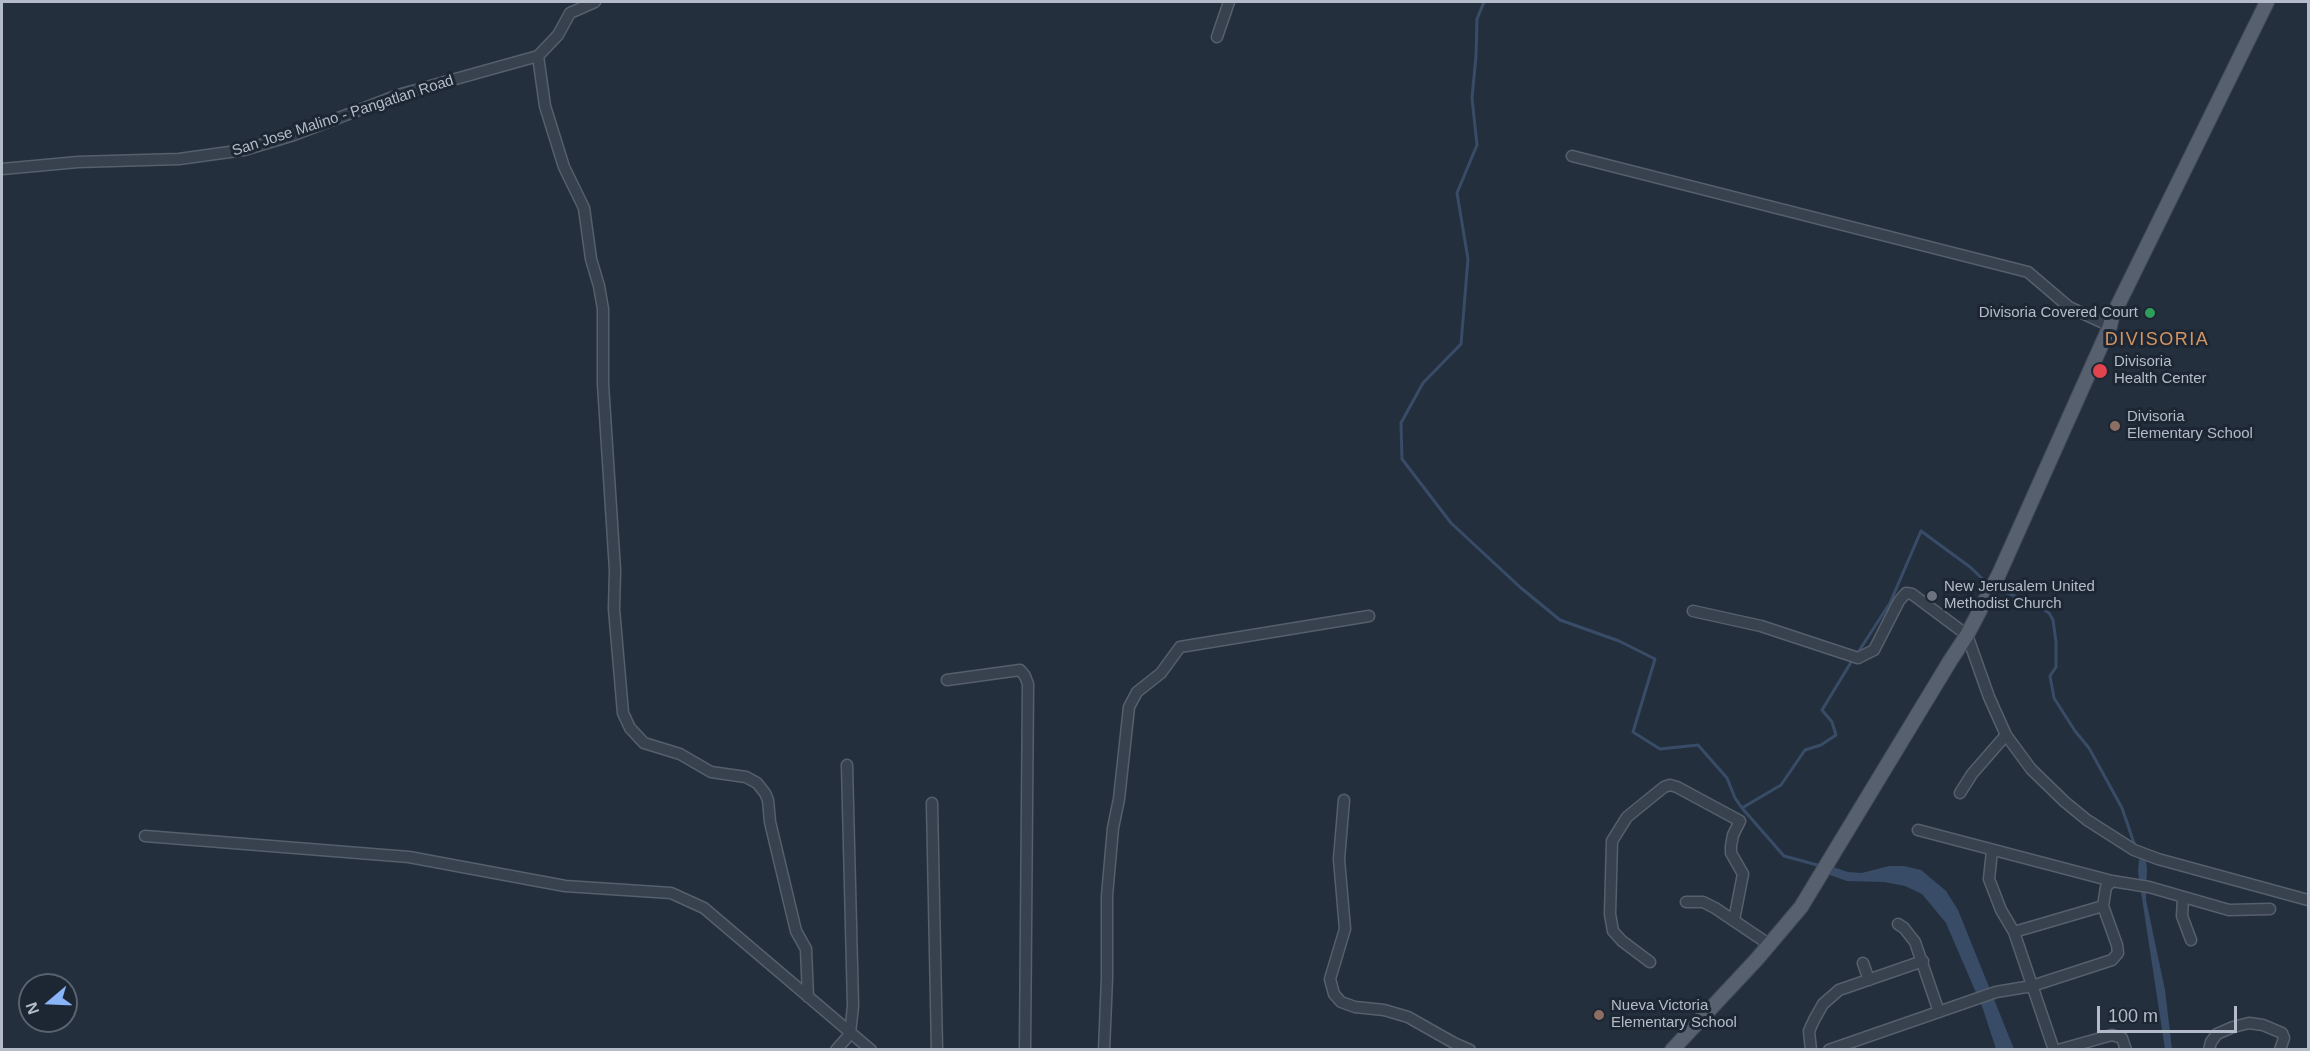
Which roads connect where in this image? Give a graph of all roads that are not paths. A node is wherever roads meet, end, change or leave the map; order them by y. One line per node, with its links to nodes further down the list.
1 (595, 2): 5 (street)
2 (1229, 2): 4 (street)
3 (2267, 2): 8 (main road)
4 (1217, 37)
5 (538, 56): 7 (street, San Jose Malino - Pangatlan Road); 37 (street)
6 (1572, 156): 8 (street)
7 (2, 169)
8 (2110, 326): 11 (main road)
9 (1692, 611): 11 (street)
10 (1369, 616): 45 (street)
11 (1967, 635): 13 (street); 31 (main road)
12 (946, 680): 44 (street)
13 (2006, 735): 15 (street); 23 (street)
14 (847, 765): 39 (street)
15 (1960, 793)
16 (1344, 800): 40 (street)
17 (932, 803): 43 (street)
18 (1918, 830): 20 (street)
19 (145, 836): 37 (street)
20 (1992, 851): 21 (street); 29 (street)
21 (2112, 881): 22 (street); 25 (street)
22 (2183, 898): 26 (street); 30 (street)
23 (2308, 900)
24 (1686, 902): 27 (street)
25 (2103, 906): 29 (street); 36 (street)
26 (2270, 909)
27 (1734, 920): 31 (street); 33 (street)
28 (1898, 924): 32 (street)
29 (2014, 932): 36 (street)
30 (2192, 940)
31 (1770, 945): 47 (main road)
32 (1923, 961): 35 (street); 38 (street)
33 (1650, 962)
34 (1863, 963): 35 (street)
35 (1869, 980): 48 (street)
36 (2032, 986): 38 (street); 50 (street)
37 (808, 997): 39 (street)
38 (1939, 1012): 49 (street)
39 (850, 1034): 41 (street); 42 (street)
40 (1454, 1046): 46 (street)
41 (836, 1050)
42 (871, 1050)
43 (937, 1050)
44 (1025, 1050)
45 (1104, 1050)
46 (1470, 1050)
47 (1672, 1050)
48 (1811, 1050)
49 (1829, 1050)
50 (2056, 1050): 51 (street)
51 (2126, 1050)
52 (2209, 1050): 53 (street)
53 (2280, 1050)

